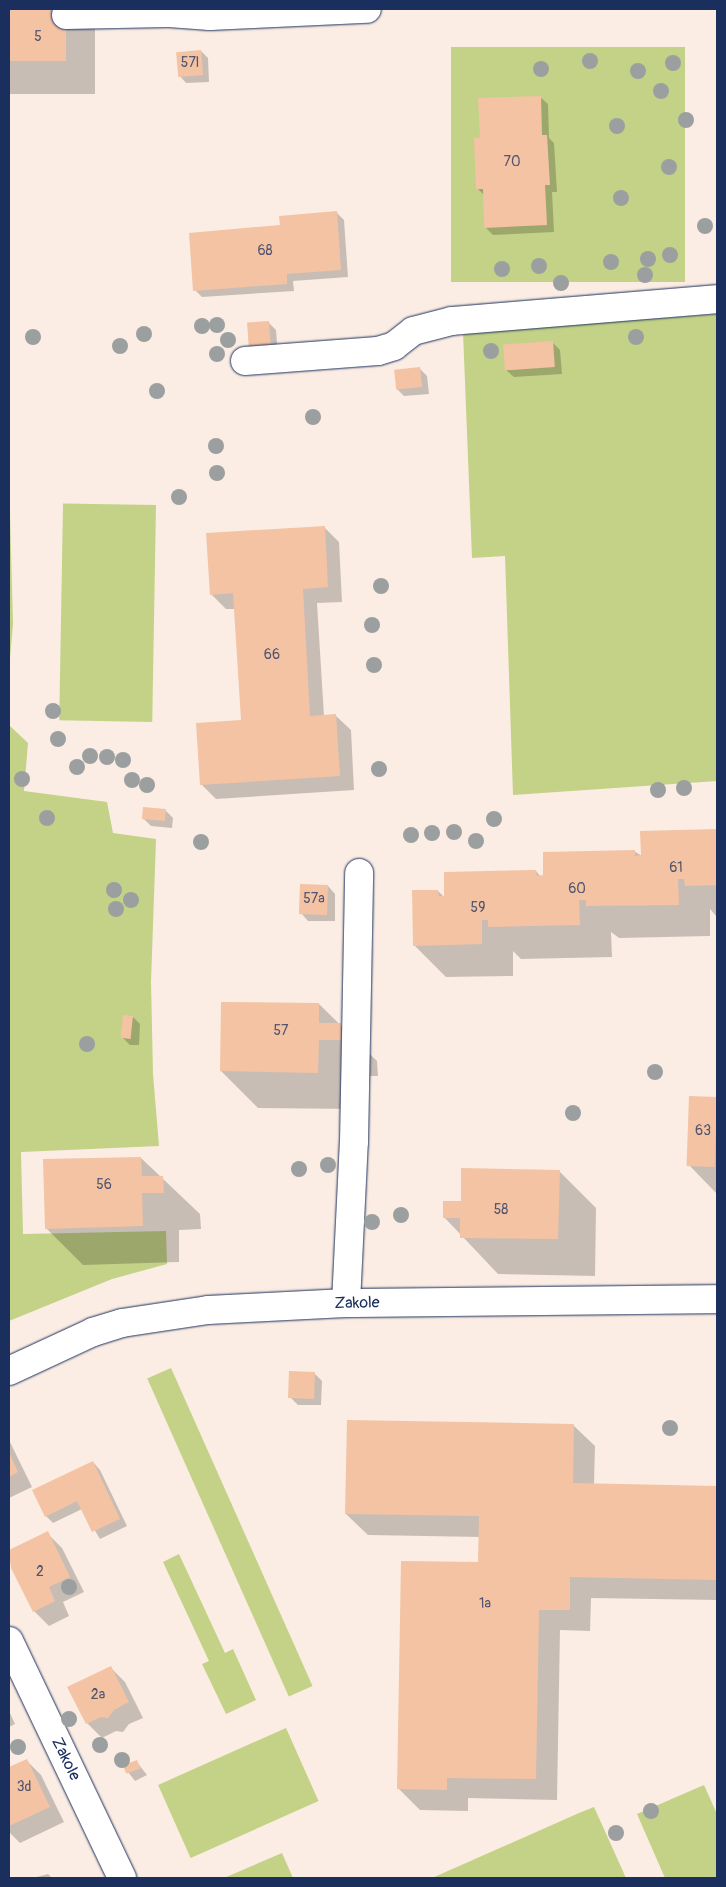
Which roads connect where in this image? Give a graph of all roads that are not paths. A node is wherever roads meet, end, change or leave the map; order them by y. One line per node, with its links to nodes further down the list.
1 (367, 9): 3 (street)
2 (113, 11): 3 (street); 4 (street)
3 (210, 12)
4 (66, 15)
5 (717, 299): 6 (street)
6 (245, 361)
7 (359, 872): 9 (street)
8 (717, 1299): 9 (street, Zakole)
9 (346, 1303): 10 (street, Zakole)
10 (9, 1372)
11 (9, 1640): 12 (street, Zakole)
12 (122, 1878)

